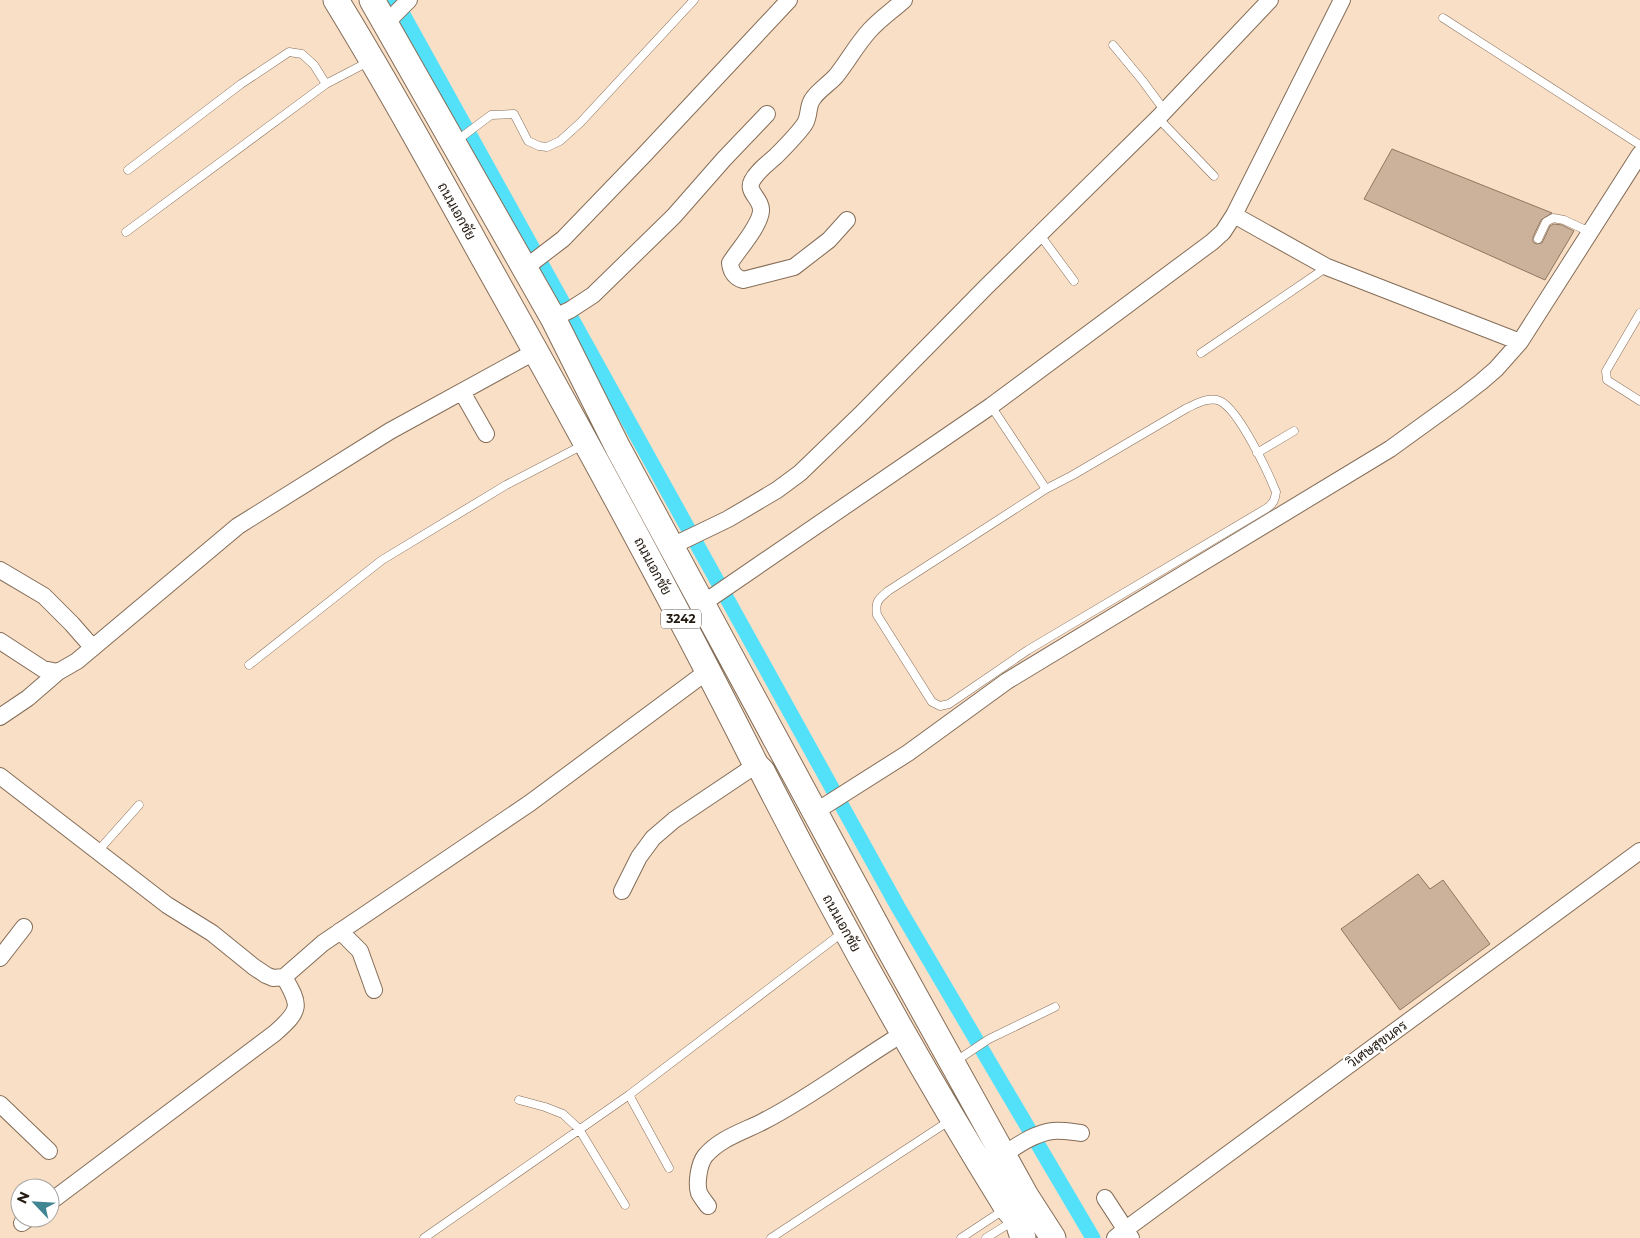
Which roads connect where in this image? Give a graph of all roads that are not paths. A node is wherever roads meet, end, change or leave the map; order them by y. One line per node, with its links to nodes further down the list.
1 (336, 0): 12 (main road, ถนนเอกชัย / 3242)
2 (372, 0): 9 (main road, ถนนเอกชัย / 3242)
3 (409, 0): 9 (street)
4 (694, 0): 16 (lane)
5 (789, 0): 28 (street)
6 (904, 0): 22 (street)
7 (1270, 0): 15 (street)
8 (1342, 0): 21 (street)
9 (391, 18): 16 (main road, ถนนเอกชัย / 3242)
10 (1443, 18): 17 (lane)
11 (1113, 45): 15 (lane)
12 (372, 60): 13 (lane); 33 (main road, ถนนเอกชัย / 3242)
13 (326, 84): 19 (lane); 23 (lane)
14 (767, 114): 30 (street)
15 (1162, 115): 20 (lane); 25 (street)
16 (457, 141): 28 (main road, ถนนเอกชัย / 3242)
17 (1640, 145)
18 (1640, 154): 24 (street)
19 (128, 170)
20 (1214, 176)
21 (1234, 215): 27 (street); 37 (street)
22 (847, 220)
23 (126, 232)
24 (1590, 232): 26 (lane); 32 (street)
25 (1040, 235): 29 (lane); 43 (street)
26 (1538, 239)
27 (1327, 267): 32 (street); 34 (lane)
28 (525, 268): 30 (main road, ถนนเอกชัย / 3242)
29 (1074, 281)
30 (568, 311): 43 (main road, ถนนเอกชัย / 3242)
31 (1640, 313): 36 (lane)
32 (1520, 342): 55 (street)
33 (536, 351): 35 (street); 40 (main road, ถนนเอกชัย / 3242)
34 (1201, 353)
35 (462, 392): 39 (street); 47 (street)
36 (1640, 401)
37 (991, 406): 42 (lane); 45 (street)
38 (1294, 432): 41 (lane)
39 (486, 434)
40 (587, 443): 48 (lane); 49 (main road, ถนนเอกชัย / 3242)
41 (1257, 453): 42 (lane); 42 (lane)
42 (1046, 489)
43 (690, 538): 45 (main road, ถนนเอกชัย / 3242)
44 (0, 570): 47 (street)
45 (709, 598): 55 (main road, ถนนเอกชัย / 3242)
46 (0, 640): 50 (street)
47 (93, 648): 50 (street)
48 (249, 665)
49 (708, 670): 52 (main road, ถนนเอกชัย / 3242); 61 (street)
50 (58, 672): 51 (street)
51 (0, 717)
52 (756, 765): 58 (street); 60 (main road, ถนนเอกชัย / 3242)
53 (0, 776): 56 (street)
54 (139, 805): 56 (lane)
55 (821, 808): 67 (main road, ถนนเอกชัย / 3242)
56 (98, 851): 63 (street)
57 (1640, 852): 82 (street, วิเศษสุขนคร)
58 (622, 891)
59 (24, 927): 62 (street)
60 (846, 930): 66 (main road, ถนนเอกชัย / 3242); 68 (lane)
61 (340, 932): 63 (street); 64 (street)
62 (0, 958)
63 (284, 977): 77 (street)
64 (374, 990)
65 (1055, 1007): 67 (lane)
66 (904, 1033): 71 (main road, ถนนเอกชัย / 3242); 80 (street)
67 (961, 1058): 74 (main road, ถนนเอกชัย / 3242)
68 (629, 1095): 72 (lane); 76 (lane)
69 (519, 1100): 72 (lane)
70 (0, 1104): 75 (street)
71 (952, 1119): 81 (main road, ถนนเอกชัย / 3242); 84 (lane)
72 (579, 1129): 79 (lane); 83 (lane)
73 (1081, 1133): 74 (street)
74 (1012, 1149): 87 (main road, ถนนเอกชัย / 3242)
75 (49, 1151)
76 (669, 1168)
77 (60, 1194)
78 (1106, 1198): 82 (street)
79 (625, 1205)
80 (708, 1206)
81 (1016, 1227): 85 (lane); 86 (lane)
82 (1124, 1235)
83 (424, 1238)
84 (771, 1238)
85 (961, 1238)
86 (986, 1238)
87 (1053, 1238)

